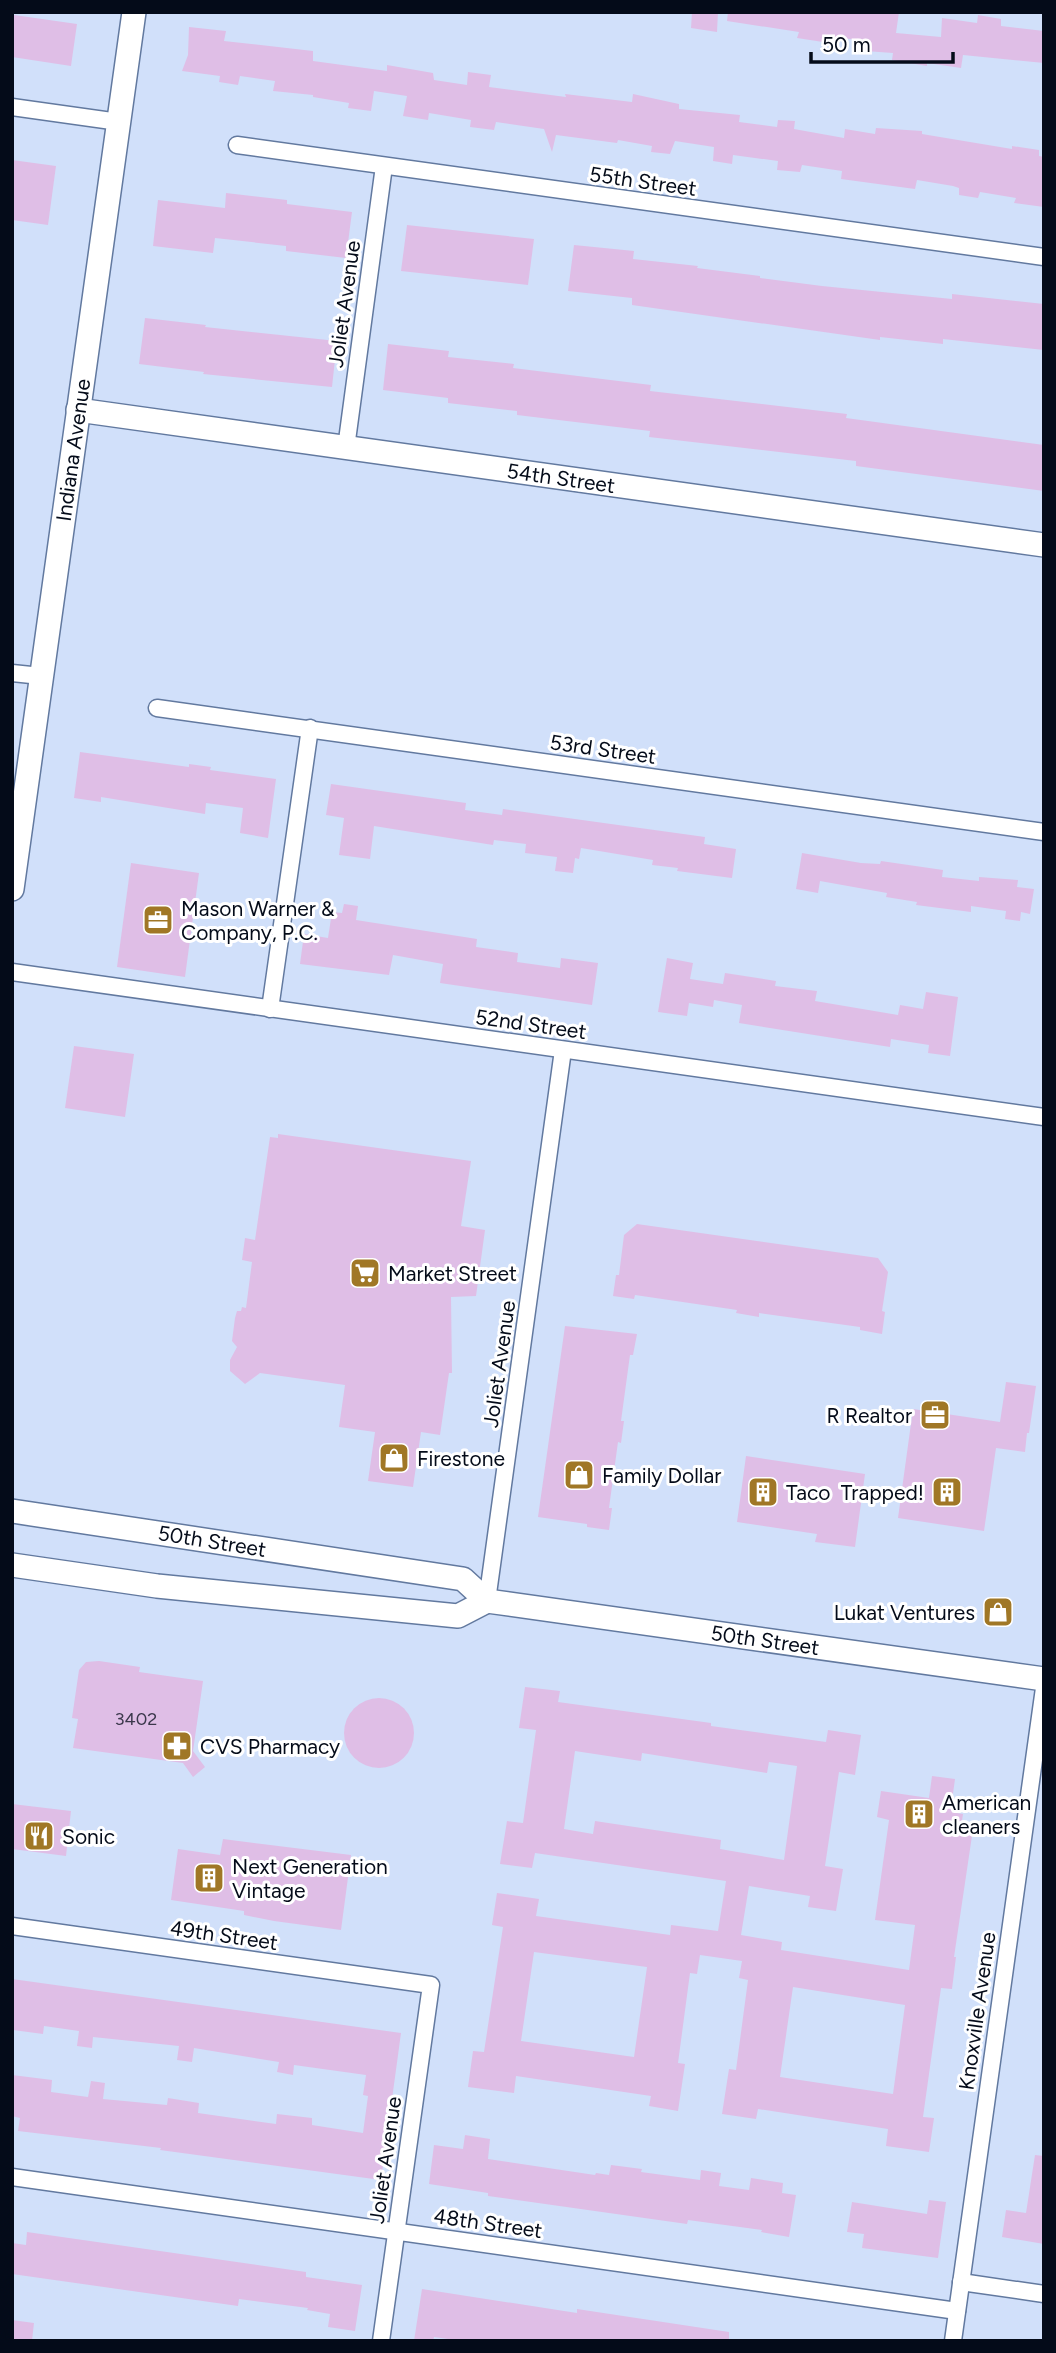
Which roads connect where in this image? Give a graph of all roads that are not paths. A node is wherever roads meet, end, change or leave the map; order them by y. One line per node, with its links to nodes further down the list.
1 (134, 12): 3 (main road, Indiana Avenue)
2 (12, 107): 3 (street)
3 (119, 121): 7 (main road, Indiana Avenue)
4 (237, 145): 5 (street, 55th Street)
5 (384, 166): 6 (street, 55th Street); 8 (street, Joliet Avenue)
6 (1044, 257)
7 (78, 410): 8 (main road, 54th Street); 11 (main road, Indiana Avenue)
8 (346, 447): 9 (main road, 54th Street)
9 (1044, 545)
10 (12, 673): 11 (street)
11 (41, 676): 15 (main road, Indiana Avenue)
12 (157, 708): 13 (street, 53rd Street)
13 (310, 729): 14 (street, 53rd Street); 17 (street)
14 (1044, 832)
15 (12, 889)
16 (12, 972): 17 (street, 52nd Street)
17 (270, 1009): 18 (street, 52nd Street)
18 (563, 1050): 19 (street, 52nd Street); 22 (street, Joliet Avenue)
19 (1044, 1116)
20 (12, 1511): 22 (main road, 50th Street)
21 (12, 1565): 22 (main road)
22 (487, 1601): 23 (main road, 50th Street)
23 (1044, 1679)
24 (1044, 1688): 29 (street, Knoxville Avenue)
25 (12, 1926): 26 (street, 49th Street)
26 (431, 1985): 28 (street, Joliet Avenue)
27 (12, 2177): 28 (street, 48th Street)
28 (396, 2232): 31 (street, 48th Street); 32 (street, Joliet Avenue)
29 (961, 2282): 30 (street); 31 (street, Knoxville Avenue)
30 (1044, 2294)
31 (957, 2311): 33 (street, Knoxville Avenue)
32 (381, 2341)
33 (953, 2341)

